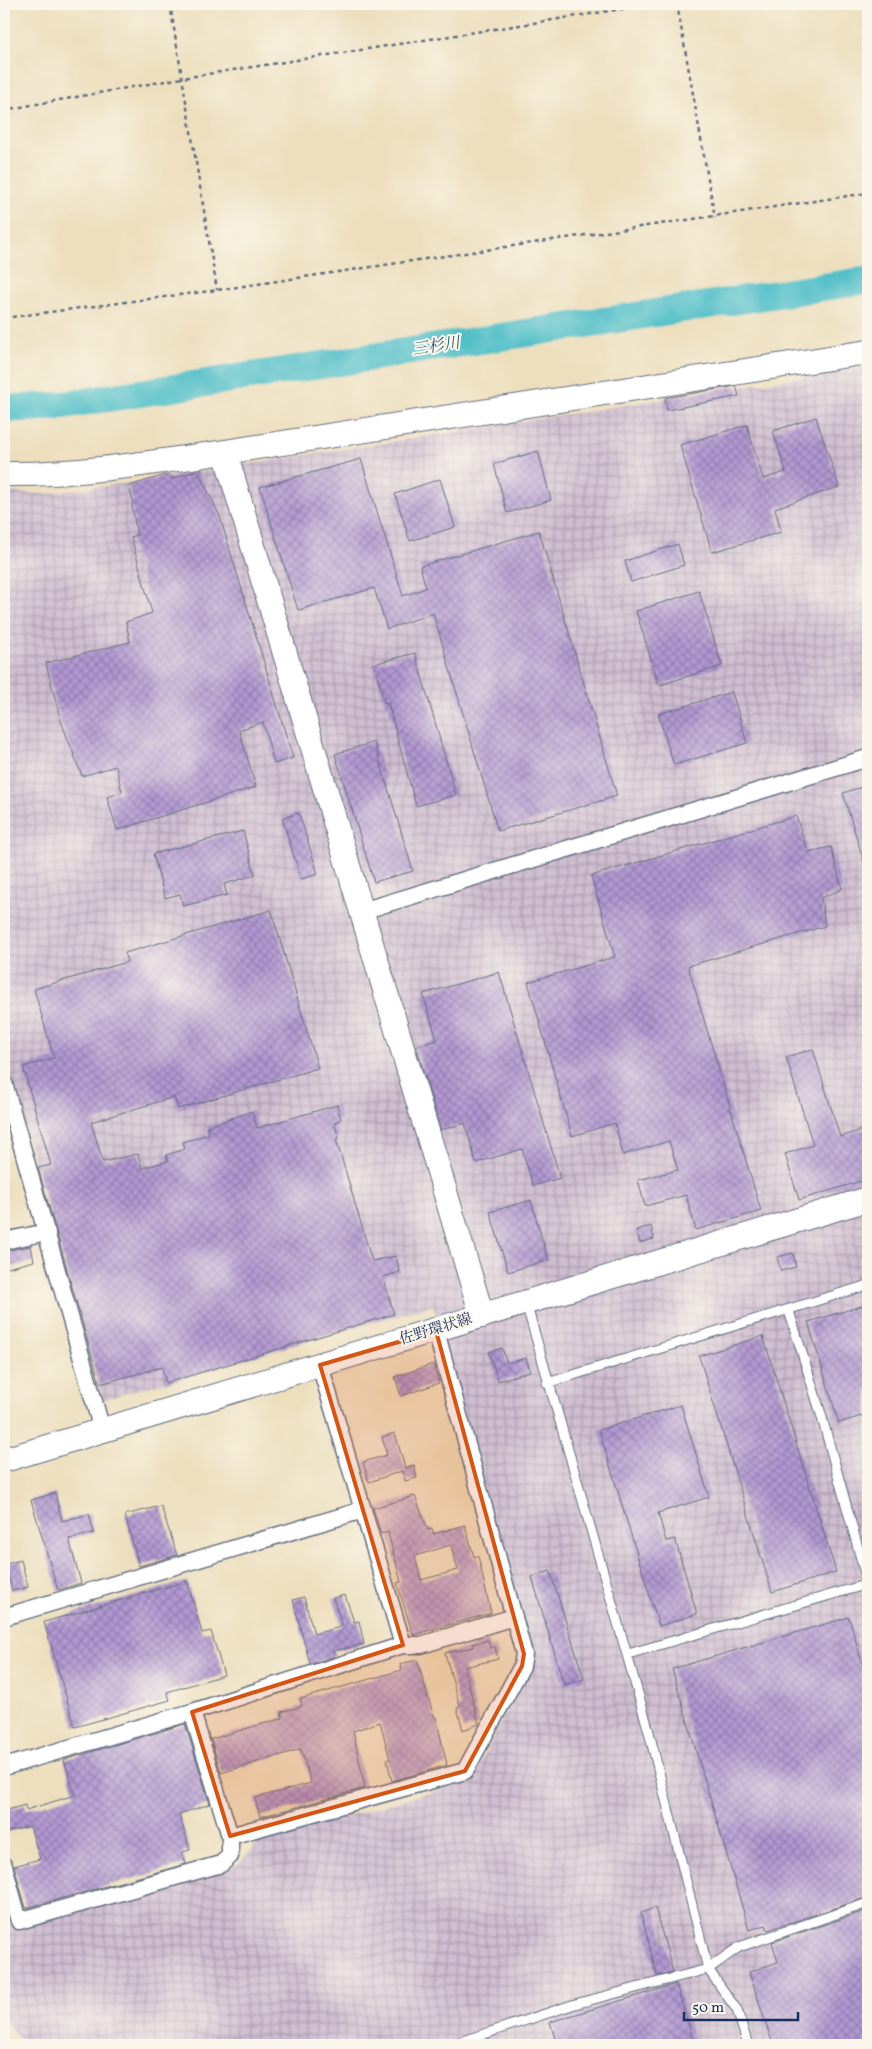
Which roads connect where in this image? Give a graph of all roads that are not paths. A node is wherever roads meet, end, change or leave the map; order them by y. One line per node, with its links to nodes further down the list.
1 (868, 352): 2 (street)
2 (225, 452): 3 (street); 5 (street)
3 (4, 474)
4 (868, 758): 5 (street)
5 (362, 911): 13 (street)
6 (4, 1083): 8 (street)
7 (868, 1199): 11 (street, 佐野環状線)
8 (47, 1232): 9 (street); 17 (street)
9 (4, 1241)
10 (868, 1285): 12 (lane)
11 (526, 1303): 13 (street, 佐野環状線); 16 (lane)
12 (789, 1311): 16 (lane); 20 (lane)
13 (482, 1316): 14 (street, 佐野環状線)
14 (436, 1330): 15 (street, 佐野環状線); 22 (street)
15 (320, 1365): 17 (street, 佐野環状線); 19 (street)
16 (547, 1382): 24 (lane)
17 (102, 1430): 18 (street, 佐野環状線)
18 (4, 1460)
19 (363, 1510): 21 (street); 23 (street)
20 (868, 1584): 24 (lane)
21 (4, 1617)
22 (514, 1617): 23 (street); 27 (street)
23 (403, 1645): 25 (street)
24 (628, 1654): 30 (lane)
25 (192, 1712): 26 (street); 27 (street)
26 (4, 1768)
27 (230, 1836): 28 (street)
28 (4, 1866)
29 (868, 1904): 30 (lane)
30 (708, 1969): 31 (lane); 32 (lane)
31 (452, 2045)
32 (748, 2045)

